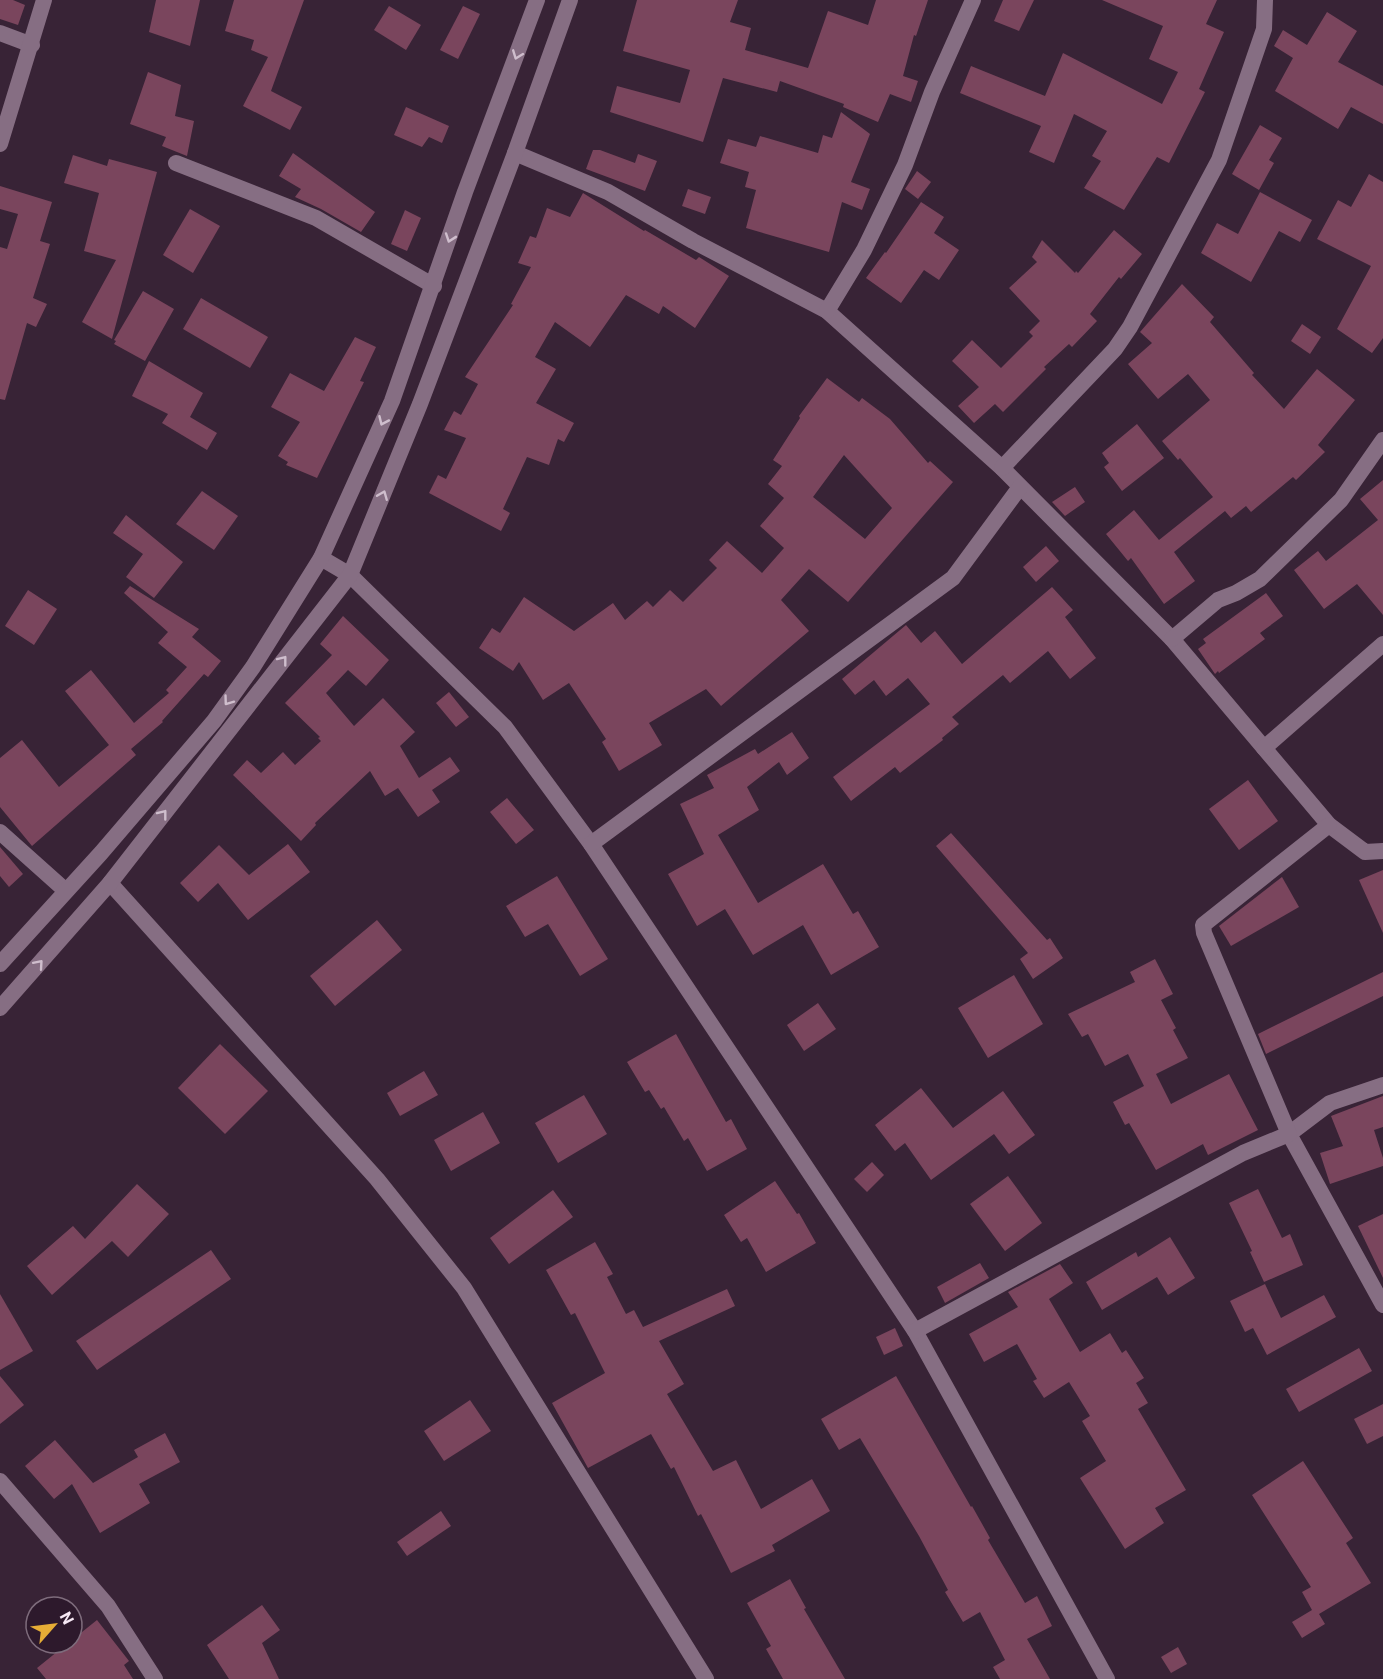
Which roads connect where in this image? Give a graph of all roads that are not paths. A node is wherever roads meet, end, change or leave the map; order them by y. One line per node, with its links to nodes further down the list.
1 (44, 0): 7 (street)
2 (537, 0): 11 (street, one-way to 11)
3 (570, 0): 9 (street)
4 (973, 0): 12 (street)
5 (1265, 0): 14 (street)
6 (0, 33): 7 (street)
7 (32, 45): 8 (street)
8 (0, 144)
9 (515, 153): 12 (street); 17 (street, one-way to 9)
10 (176, 163): 11 (street)
11 (434, 286): 16 (street, one-way to 16)
12 (827, 311): 14 (street)
13 (1383, 440): 18 (street)
14 (1002, 468): 15 (street)
15 (1020, 487): 18 (street); 23 (street)
16 (321, 558): 17 (street); 26 (street, one-way to 26)
17 (350, 575): 23 (street); 25 (street, one-way to 17)
18 (1172, 639): 20 (street)
19 (1383, 644): 20 (street)
20 (1264, 748): 21 (street)
21 (1329, 825): 24 (street); 30 (street)
22 (0, 832): 26 (street)
23 (591, 844): 32 (street)
24 (1383, 851)
25 (110, 883): 28 (street, one-way to 25); 35 (street)
26 (66, 891): 27 (street)
27 (0, 964)
28 (0, 1008)
29 (1383, 1085): 30 (street)
30 (1289, 1134): 31 (street); 32 (street)
31 (1383, 1305)
32 (915, 1331): 36 (street)
33 (0, 1481): 34 (street)
34 (155, 1679)
35 (706, 1679)
36 (1107, 1679)

